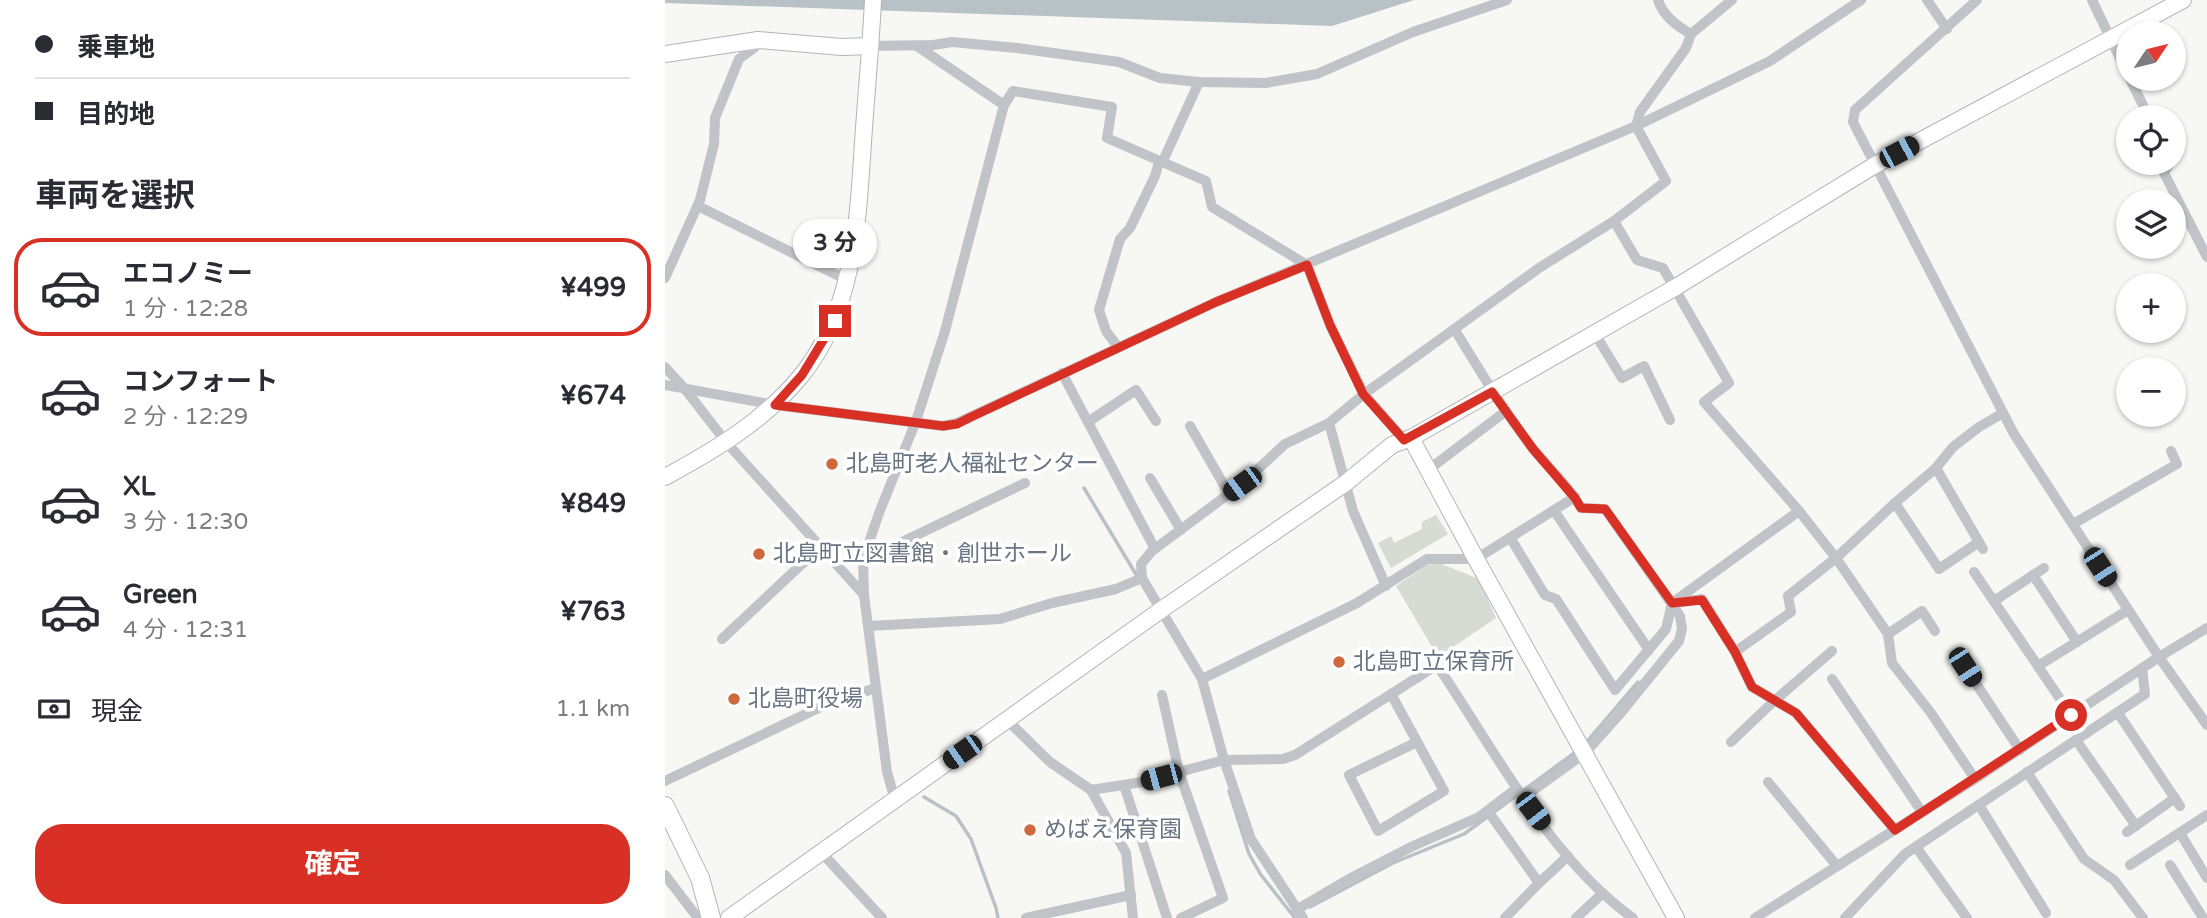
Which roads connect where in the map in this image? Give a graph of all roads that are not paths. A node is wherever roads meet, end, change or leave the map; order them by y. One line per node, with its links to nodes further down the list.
1 (873, 0): 14 (street)
2 (1507, 0): 18 (street)
3 (1658, 0): 11 (street)
4 (1731, 0): 11 (street)
5 (1861, 0): 20 (street)
6 (1927, 0): 10 (street)
7 (1977, 0): 10 (street)
8 (2092, 0): 12 (street)
9 (2183, 0): 12 (street)
10 (1947, 29): 22 (street)
11 (1691, 34): 20 (street)
12 (2111, 39): 16 (street); 22 (street)
13 (758, 40): 14 (street); 17 (street); 24 (street)
14 (871, 41): 15 (street); 29 (street)
15 (916, 46): 18 (street); 19 (street)
16 (2116, 50)
17 (665, 54)
18 (1199, 82): 21 (street)
19 (1005, 105): 21 (street); 44 (street)
20 (1636, 126): 25 (street); 27 (street)
21 (1160, 163): 27 (street); 33 (street)
22 (1875, 165): 30 (street); 42 (street)
23 (2165, 175): 26 (street)
24 (698, 206): 28 (street); 29 (street)
25 (1614, 221): 30 (street); 31 (street)
26 (2207, 257)
27 (1307, 265): 33 (street); 39 (street)
28 (665, 278)
29 (847, 280): 40 (street)
30 (1676, 287): 32 (street); 61 (street)
31 (1455, 330): 38 (street); 39 (street)
32 (1595, 334): 38 (street); 43 (street)
33 (1118, 347): 35 (street)
34 (665, 367): 37 (street)
35 (1062, 373): 44 (street); 46 (street)
36 (665, 385): 37 (street)
37 (685, 389): 40 (street); 50 (street)
38 (1492, 392): 41 (street); 49 (street)
39 (1363, 394): 47 (street); 49 (street)
40 (775, 405): 44 (street); 50 (street)
41 (1506, 411): 53 (street); 59 (street)
42 (2003, 413): 52 (street); 63 (street)
43 (1670, 420)
44 (916, 421): 68 (street)
45 (1156, 421): 46 (street)
46 (1088, 422): 67 (street)
47 (1329, 423): 56 (street); 58 (street)
48 (1190, 426): 58 (street)
49 (1407, 439): 53 (street); 56 (street)
50 (726, 442): 54 (street); 66 (street)
51 (2171, 451): 63 (street)
52 (1936, 468): 60 (street); 60 (street)
53 (1428, 470): 70 (street)
54 (665, 477)
55 (1150, 478): 64 (street)
56 (1347, 482): 75 (street); 79 (street)
57 (1025, 483): 68 (street)
58 (1229, 494): 64 (street)
59 (1575, 498): 62 (street); 78 (street)
60 (1895, 503): 69 (street)
61 (1799, 511): 69 (street); 78 (street)
62 (1555, 512): 65 (street); 87 (street)
63 (2073, 524): 80 (street)
64 (1181, 530): 67 (street)
65 (1511, 539): 70 (street); 87 (street)
66 (820, 547): 76 (street); 85 (street)
67 (1155, 549): 74 (street)
68 (865, 552): 76 (street)
69 (1836, 558): 84 (street); 89 (street)
70 (1476, 559): 75 (street); 108 (street)
71 (2044, 568): 73 (street)
72 (1974, 572): 77 (street)
73 (2033, 575): 77 (street); 86 (street)
74 (1142, 578): 79 (street); 81 (street)
75 (1386, 586): 94 (street)
76 (864, 594): 81 (street)
77 (1994, 601): 91 (street)
78 (1672, 603): 87 (street); 89 (street); 108 (street)
79 (1161, 610): 94 (street); 102 (street)
80 (2128, 610): 86 (street); 90 (street)
81 (869, 626): 96 (street)
82 (2207, 628): 90 (street)
83 (1935, 631): 84 (street)
84 (1888, 634): 112 (street)
85 (722, 639)
86 (2077, 642): 91 (street)
87 (1649, 650)
88 (1832, 651): 99 (street)
89 (1735, 652): 99 (street)
90 (2159, 657): 93 (street); 103 (street)
91 (2038, 666): 101 (street)
92 (1965, 667): 107 (street)
93 (2142, 668): 100 (street); 101 (street)
94 (1202, 679): 109 (street)
95 (1832, 679): 121 (street)
96 (876, 688): 113 (street); 118 (street)
97 (1391, 694): 105 (street); 109 (street); 117 (street)
98 (1162, 695): 110 (street)
99 (1774, 701): 106 (street); 124 (street)
100 (2117, 713): 104 (street); 104 (street)
101 (2071, 715): 107 (street)
102 (1007, 720): 116 (street); 118 (street)
103 (2207, 724)
104 (2076, 740): 111 (street)
105 (1417, 742): 105 (street)
106 (1731, 742)
107 (2020, 750): 112 (street)
108 (1585, 752): 117 (street); 153 (street)
109 (1224, 760): 110 (street); 139 (street)
110 (1179, 772): 115 (street); 148 (street)
111 (2027, 772): 119 (street); 156 (street)
112 (1975, 779): 121 (street)
113 (665, 781)
114 (1768, 782): 131 (street)
115 (1124, 785): 116 (street); 147 (street)
116 (1091, 790): 136 (street)
117 (1520, 793): 122 (street); 128 (street)
118 (895, 800): 127 (street)
119 (1979, 805): 126 (street); 138 (street)
120 (665, 806): 142 (main road)
121 (1922, 812): 124 (street)
122 (1491, 815): 134 (street); 139 (street)
123 (2207, 815): 125 (street)
124 (1895, 830): 131 (street)
125 (2179, 833): 130 (street); 133 (street)
126 (1916, 847): 140 (street); 155 (street)
127 (821, 852): 143 (street); 144 (street)
128 (1568, 856): 134 (street); 135 (street)
129 (2170, 864): 157 (street)
130 (2130, 865)
131 (1837, 866): 154 (street)
132 (665, 875): 141 (street)
133 (2207, 878)
134 (1539, 883): 137 (street)
135 (1603, 893): 151 (street); 152 (street)
136 (1131, 895): 145 (street); 146 (street)
137 (1514, 908): 149 (street); 150 (street)
138 (2046, 913)
139 (1299, 914)
140 (1853, 915)
141 (698, 918)
142 (712, 918)
143 (729, 918)
144 (882, 918)
145 (1026, 918)
146 (1133, 918)
147 (1167, 918)
148 (1181, 918)
149 (1505, 918)
150 (1522, 918)
151 (1576, 918)
152 (1633, 918)
153 (1676, 918)
154 (1755, 918)
155 (1967, 918)
156 (2143, 918)
157 (2203, 918)

